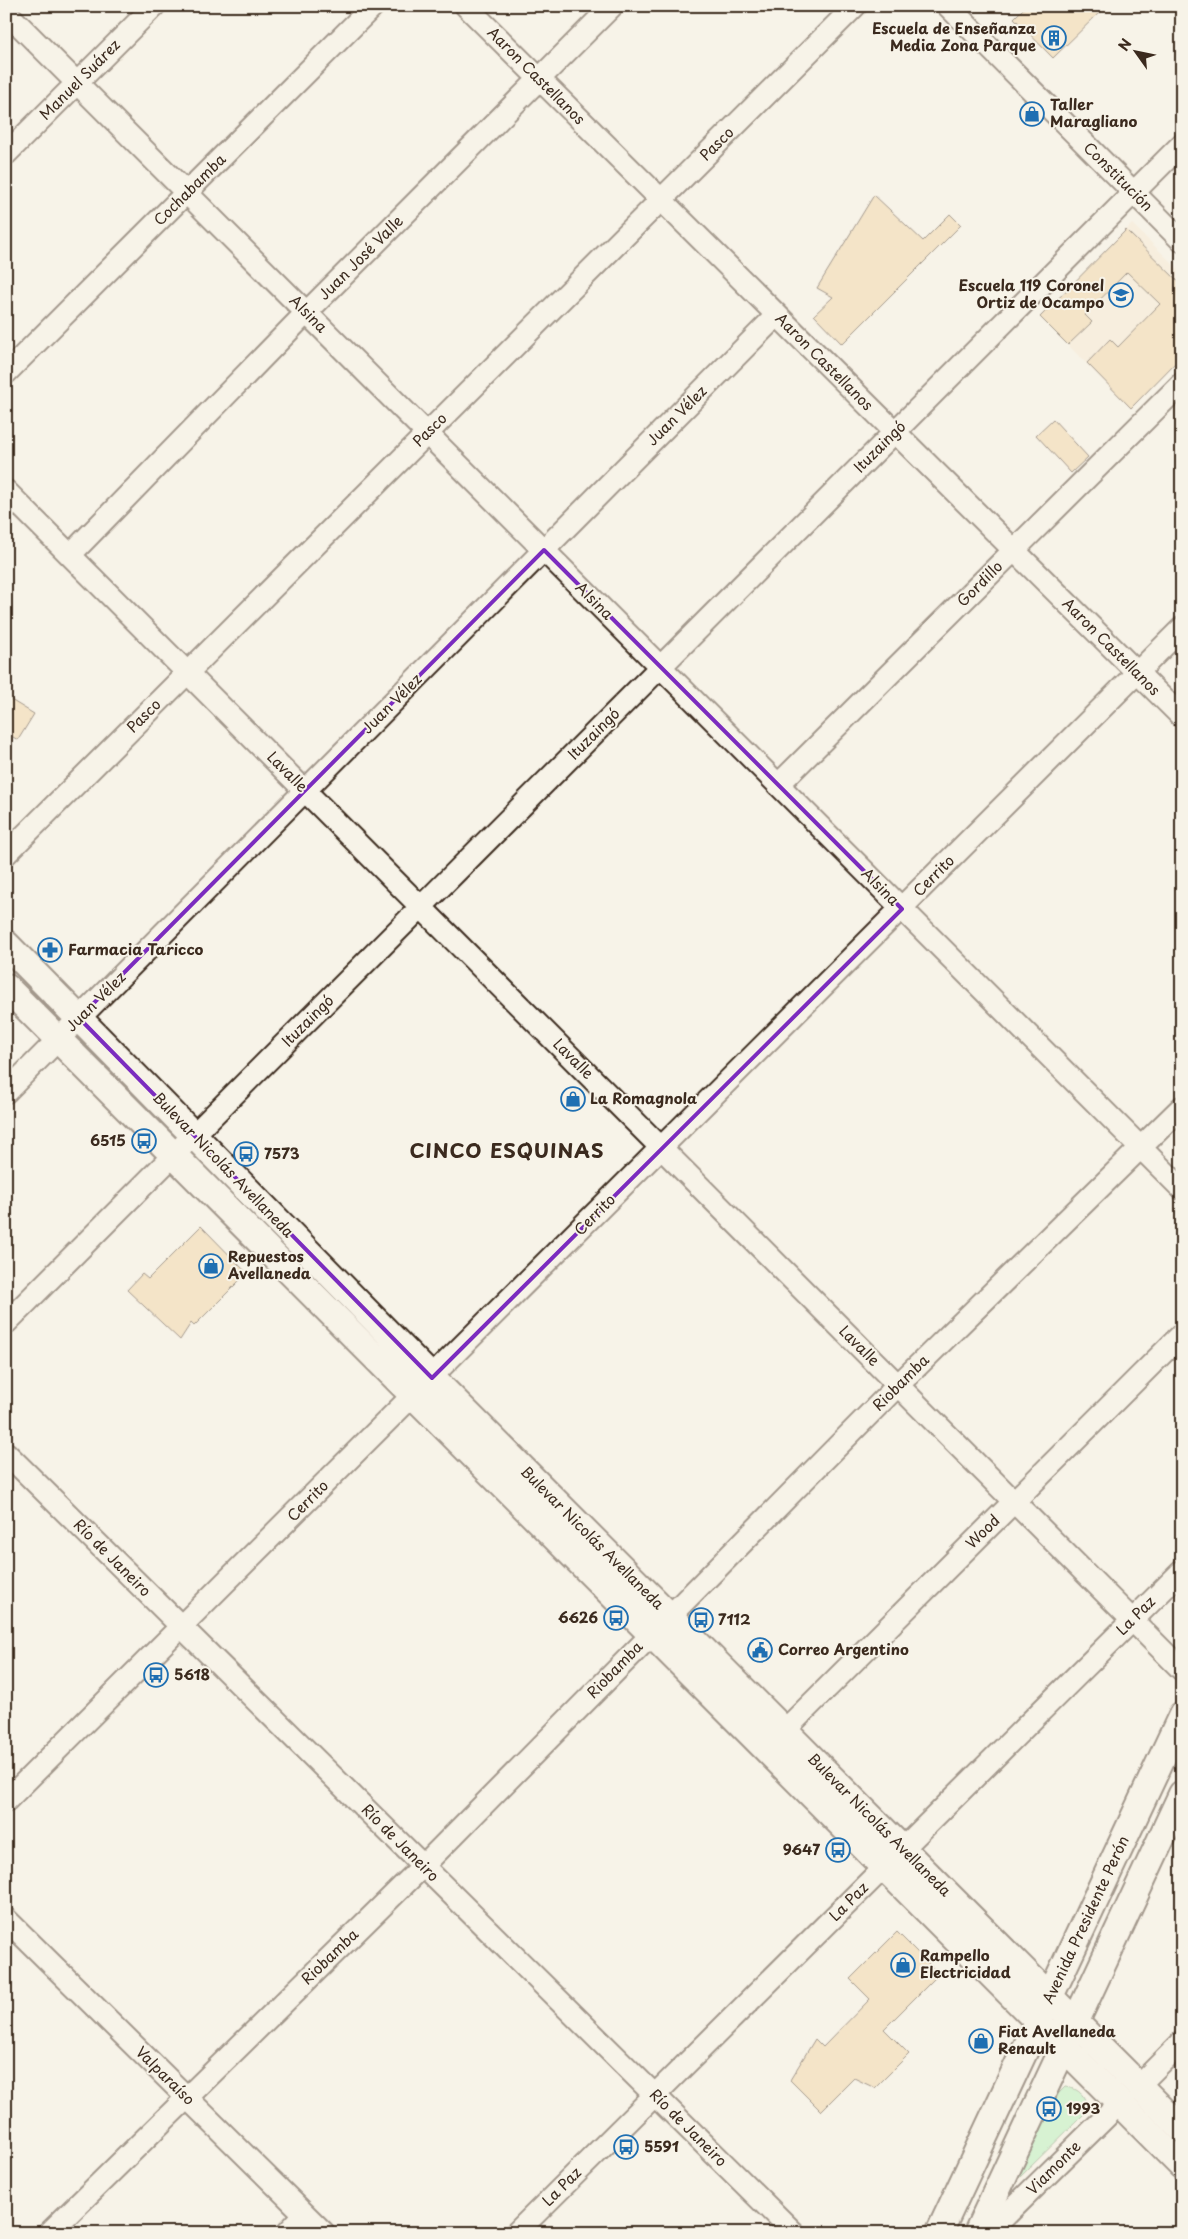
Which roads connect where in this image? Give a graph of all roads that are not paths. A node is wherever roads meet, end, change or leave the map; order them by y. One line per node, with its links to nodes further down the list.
1 (154, 6): 9 (street, Manuel Suárez)
2 (374, 6): 12 (street, Cochabamba)
3 (466, 6): 8 (street, Aaron Castellanos)
4 (612, 6): 8 (street, Juan José Valle)
5 (855, 6): 14 (street, Pasco)
6 (948, 6): 13 (street, Constitución)
7 (6, 12): 9 (street, Alsina)
8 (539, 79): 14 (street, Aaron Castellanos); 16 (street, Juan José Valle)
9 (77, 82): 11 (street, Manuel Suárez); 12 (street, Alsina)
10 (1182, 144): 13 (street, Ituzaingó)
11 (6, 154)
12 (187, 193): 16 (street, Alsina); 18 (street, Cochabamba)
13 (1134, 193): 15 (street, Constitución); 20 (street, Ituzaingó)
14 (661, 200): 17 (street, Aaron Castellanos); 21 (street, Pasco)
15 (1182, 241)
16 (306, 312): 21 (street, Alsina); 25 (street, Juan José Valle)
17 (777, 315): 20 (street, Aaron Castellanos); 23 (street, Juan Vélez)
18 (6, 373)
19 (1182, 383): 24 (street, Gordillo)
20 (895, 432): 24 (street, Aaron Castellanos); 27 (street, Ituzaingó)
21 (427, 433): 23 (street, Alsina); 28 (street, Pasco)
22 (6, 490): 25 (street, Lavalle)
23 (544, 550): 27 (street, Alsina); 32 (street, Juan Vélez)
24 (1014, 550): 29 (street, Aaron Castellanos); 31 (street, Gordillo)
25 (70, 555): 28 (street, Lavalle)
26 (1182, 628): 29 (street, Cerrito)
27 (660, 667): 31 (street, Alsina); 34 (street, Ituzaingó)
28 (188, 672): 32 (street, Lavalle); 33 (street, Pasco)
29 (1137, 672): 30 (street, Aaron Castellanos); 35 (street, Cerrito)
30 (1182, 717)
31 (778, 785): 35 (street, Alsina)
32 (305, 791): 34 (street, Lavalle); 38 (street, Juan Vélez)
33 (6, 854)
34 (421, 907): 42 (street, Ituzaingó); 43 (street, Lavalle)
35 (902, 909): 43 (street, Cerrito); 44 (street, Alsina)
36 (6, 944): 38 (main road, Bulevar Nicolás Avellaneda)
37 (6, 987): 39 (main road, Bulevar Nicolás Avellaneda)
38 (79, 1018): 39 (street, Juan Vélez); 42 (main road, Bulevar Nicolás Avellaneda)
39 (58, 1039): 40 (street, Juan Vélez); 45 (main road, Bulevar Nicolás Avellaneda)
40 (6, 1092)
41 (1182, 1107): 44 (street, Riobamba)
42 (194, 1135): 45 (street, Ituzaingó); 49 (main road, Bulevar Nicolás Avellaneda)
43 (662, 1148): 49 (street, Cerrito); 50 (street, Lavalle)
44 (1140, 1148): 46 (street, Alsina); 50 (street, Riobamba)
45 (173, 1156): 47 (street, Ituzaingó); 51 (main road, Bulevar Nicolás Avellaneda)
46 (1182, 1190)
47 (6, 1323)
48 (1182, 1334): 53 (street, Wood)
49 (432, 1378): 51 (street, Cerrito); 55 (main road, Bulevar Nicolás Avellaneda)
50 (898, 1385): 53 (street, Lavalle); 55 (street, Riobamba)
51 (413, 1397): 57 (street, Cerrito); 58 (main road, Bulevar Nicolás Avellaneda)
52 (6, 1453): 57 (street, Río de Janeiro)
53 (1014, 1501): 56 (street, Lavalle); 61 (street, Wood)
54 (1182, 1571): 56 (street, La Paz)
55 (670, 1616): 58 (street, Riobamba); 61 (main road, Bulevar Nicolás Avellaneda)
56 (1132, 1620): 59 (street, Lavalle); 64 (street, La Paz)
57 (182, 1626): 63 (street, Cerrito); 65 (street, Río de Janeiro)
58 (650, 1635): 65 (street, Riobamba); 66 (main road, Bulevar Nicolás Avellaneda)
59 (1182, 1670)
60 (1182, 1715): 68 (main road, Avenida Presidente Perón)
61 (785, 1730): 64 (main road, Bulevar Nicolás Avellaneda)
62 (1182, 1794): 70 (main road)
63 (6, 1802)
64 (903, 1848): 66 (street, La Paz); 68 (main road, Bulevar Nicolás Avellaneda)
65 (424, 1866): 74 (street, Río de Janeiro); 75 (street, Riobamba)
66 (883, 1868): 69 (main road, Bulevar Nicolás Avellaneda); 74 (street, La Paz)
67 (6, 1918): 75 (street, Valparaíso)
68 (1049, 1997): 69 (main road, Avenida Presidente Perón); 70 (main road, Bulevar Nicolás Avellaneda)
69 (1038, 2022): 72 (main road, Bulevar Nicolás Avellaneda); 85 (main road, Avenida Presidente Perón)
70 (1075, 2023): 72 (main road); 73 (main road, Bulevar Nicolás Avellaneda)
71 (1182, 2042): 73 (street)
72 (1063, 2047): 76 (main road, Bulevar Nicolás Avellaneda); 86 (main road)
73 (1138, 2086): 77 (main road, Bulevar Nicolás Avellaneda)
74 (655, 2095): 83 (street, La Paz); 84 (street, Río de Janeiro)
75 (187, 2097): 79 (street, Valparaíso); 80 (street, Riobamba)
76 (1119, 2104): 78 (main road, Bulevar Nicolás Avellaneda); 87 (street, Viamonte)
77 (1182, 2129)
78 (1182, 2166)
79 (305, 2214): 81 (street); 82 (street, Valparaíso)
80 (48, 2233)
81 (286, 2233)
82 (324, 2233)
83 (516, 2233)
84 (794, 2233)
85 (939, 2233)
86 (977, 2233)
87 (988, 2233)

